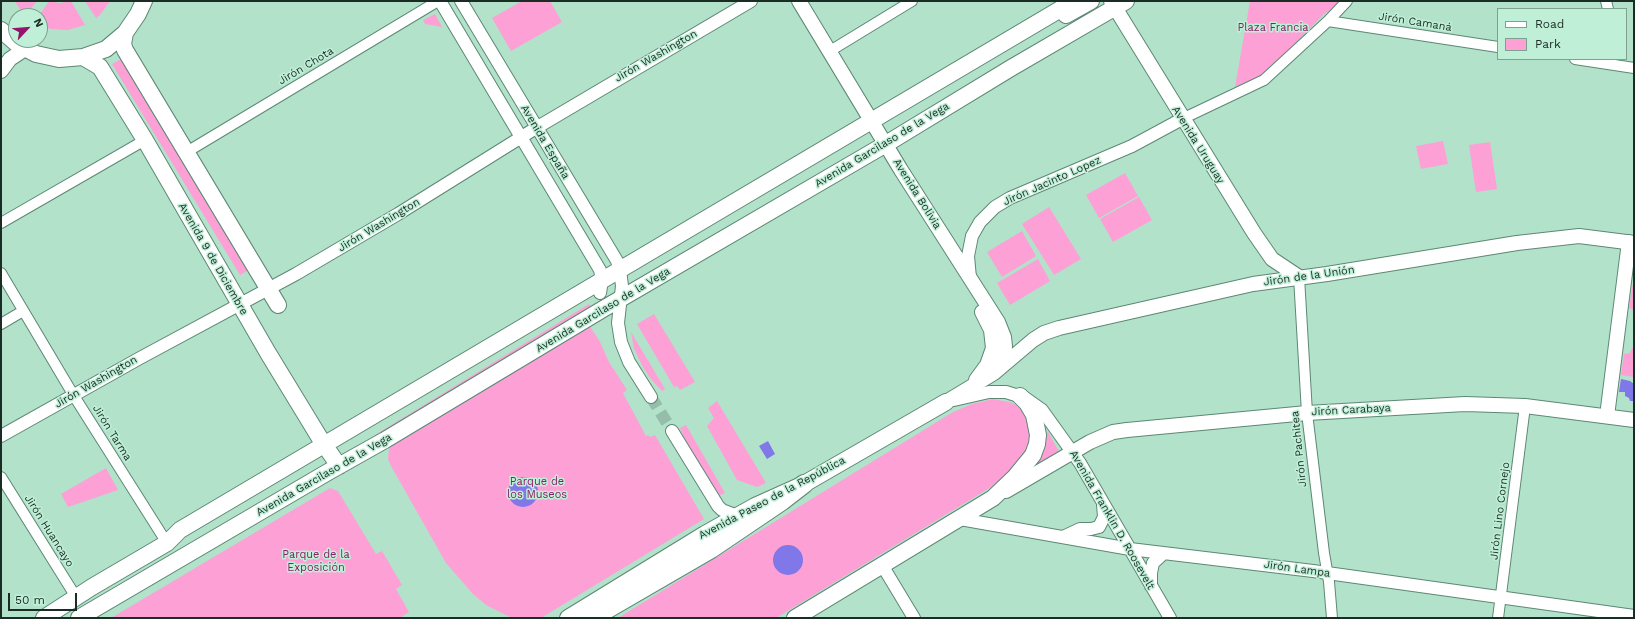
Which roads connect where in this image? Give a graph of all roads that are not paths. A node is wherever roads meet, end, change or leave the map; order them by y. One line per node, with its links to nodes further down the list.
1 (144, 1): 13 (main road)
2 (439, 1): 23 (street, Avenida España); 26 (street, Jirón Chota)
3 (461, 1): 23 (street, Avenida España)
4 (751, 1): 23 (street, Jirón Washington)
5 (799, 1): 16 (main road, Avenida Bolivia)
6 (912, 1): 16 (street)
7 (1074, 1): 22 (main road, Avenida Garcilaso de la Vega)
8 (1091, 1): 22 (main road, Avenida Garcilaso de la Vega)
9 (1347, 1): 11 (street)
10 (1117, 3): 21 (main road, Avenida Uruguay); 25 (main road, Avenida Garcilaso de la Vega)
11 (1328, 21): 14 (street, Jirón Camaná); 21 (street)
12 (1, 30): 15 (main road)
13 (125, 33): 17 (main road); 26 (main road)
14 (1497, 47)
15 (25, 49): 17 (main road); 20 (main road)
16 (830, 51): 22 (main road, Avenida Bolivia)
17 (83, 57): 24 (main road, Avenida 9 de Diciembre)
18 (1584, 60): 19 (street)
19 (1628, 65)
20 (1, 71)
21 (1182, 119): 30 (main road, Avenida Uruguay); 31 (street, Jirón Jacinto Lopez)
22 (870, 128): 25 (main road, Avenida Bolivia); 32 (main road, Avenida Garcilaso de la Vega)
23 (529, 133): 32 (street, Avenida España); 32 (street, Avenida España); 33 (street, Jirón Washington)
24 (145, 140): 27 (street); 34 (main road, Avenida 9 de Diciembre)
25 (886, 144): 31 (main road, Avenida Bolivia); 32 (main road, Avenida Garcilaso de la Vega)
26 (185, 153): 33 (main road)
27 (1, 223)
28 (1631, 243): 30 (main road, Jirón de la Unión); 46 (main road)
29 (1, 273): 36 (street, Jirón Tarma)
30 (1298, 277): 38 (main road, Jirón de la Unión); 45 (street, Jirón Pachitea)
31 (972, 282): 38 (main road, Avenida Bolivia); 39 (main road)
32 (608, 284): 42 (street); 51 (main road, Avenida Garcilaso de la Vega); 51 (main road, Avenida Garcilaso de la Vega)
33 (268, 289): 34 (street, Jirón Washington); 35 (main road)
34 (239, 304): 40 (street, Jirón Washington); 51 (main road, Avenida 9 de Diciembre)
35 (278, 305)
36 (23, 311): 37 (street); 40 (street, Jirón Tarma)
37 (1, 324)
38 (999, 369): 39 (main road, Avenida Paseo de la República)
39 (968, 388): 43 (main road, Avenida Paseo de la República)
40 (74, 396): 49 (street, Jirón Washington); 59 (street, Jirón Tarma)
41 (1020, 396): 43 (street, Avenida Franklin D. Roosevelt); 50 (street, Avenida Franklin D. Roosevelt); 54 (main road)
42 (651, 397)
43 (946, 402): 53 (main road, Avenida Paseo de la República)
44 (1525, 406): 45 (main road, Jirón Carabaya); 46 (main road, Jirón Carabaya); 65 (street, Jirón Lino Cornejo)
45 (1307, 413): 50 (main road, Jirón Carabaya); 63 (street, Jirón Pachitea)
46 (1607, 416): 47 (main road, Jirón Carabaya)
47 (1634, 420)
48 (672, 431): 56 (street)
49 (1, 436)
50 (1072, 452): 54 (main road); 55 (street, Avenida Franklin D. Roosevelt)
51 (331, 455): 59 (main road, Avenida Garcilaso de la Vega); 69 (main road, Avenida Garcilaso de la Vega)
52 (1, 477): 66 (street, Jirón Huancayo)
53 (804, 484): 56 (main road, Avenida Paseo de la República); 71 (highway)
54 (993, 498): 57 (main road)
55 (1102, 500): 58 (street); 60 (street, Avenida Franklin D. Roosevelt)
56 (738, 516): 70 (main road, Avenida Paseo de la República)
57 (960, 519): 58 (street, Jirón Lampa); 62 (main road)
58 (1063, 537): 60 (street, Jirón Lampa)
59 (167, 543): 66 (main road, Avenida Garcilaso de la Vega)
60 (1130, 549): 61 (street, Jirón Lampa); 64 (street, Avenida Franklin D. Roosevelt)
61 (1164, 553): 63 (street, Jirón Lampa); 64 (street)
62 (882, 565): 72 (main road); 73 (street)
63 (1328, 573): 65 (street, Jirón Lampa); 75 (street, Jirón Pachitea)
64 (1151, 588): 74 (street, Avenida Franklin D. Roosevelt)
65 (1501, 596): 67 (street, Jirón Lampa); 76 (street, Jirón Lino Cornejo)
66 (76, 597): 68 (main road, Avenida Garcilaso de la Vega)
67 (1634, 616)
68 (43, 617)
69 (79, 618)
70 (568, 618)
71 (592, 618)
72 (796, 618)
73 (914, 618)
74 (1170, 618)
75 (1332, 618)
76 (1498, 618)

